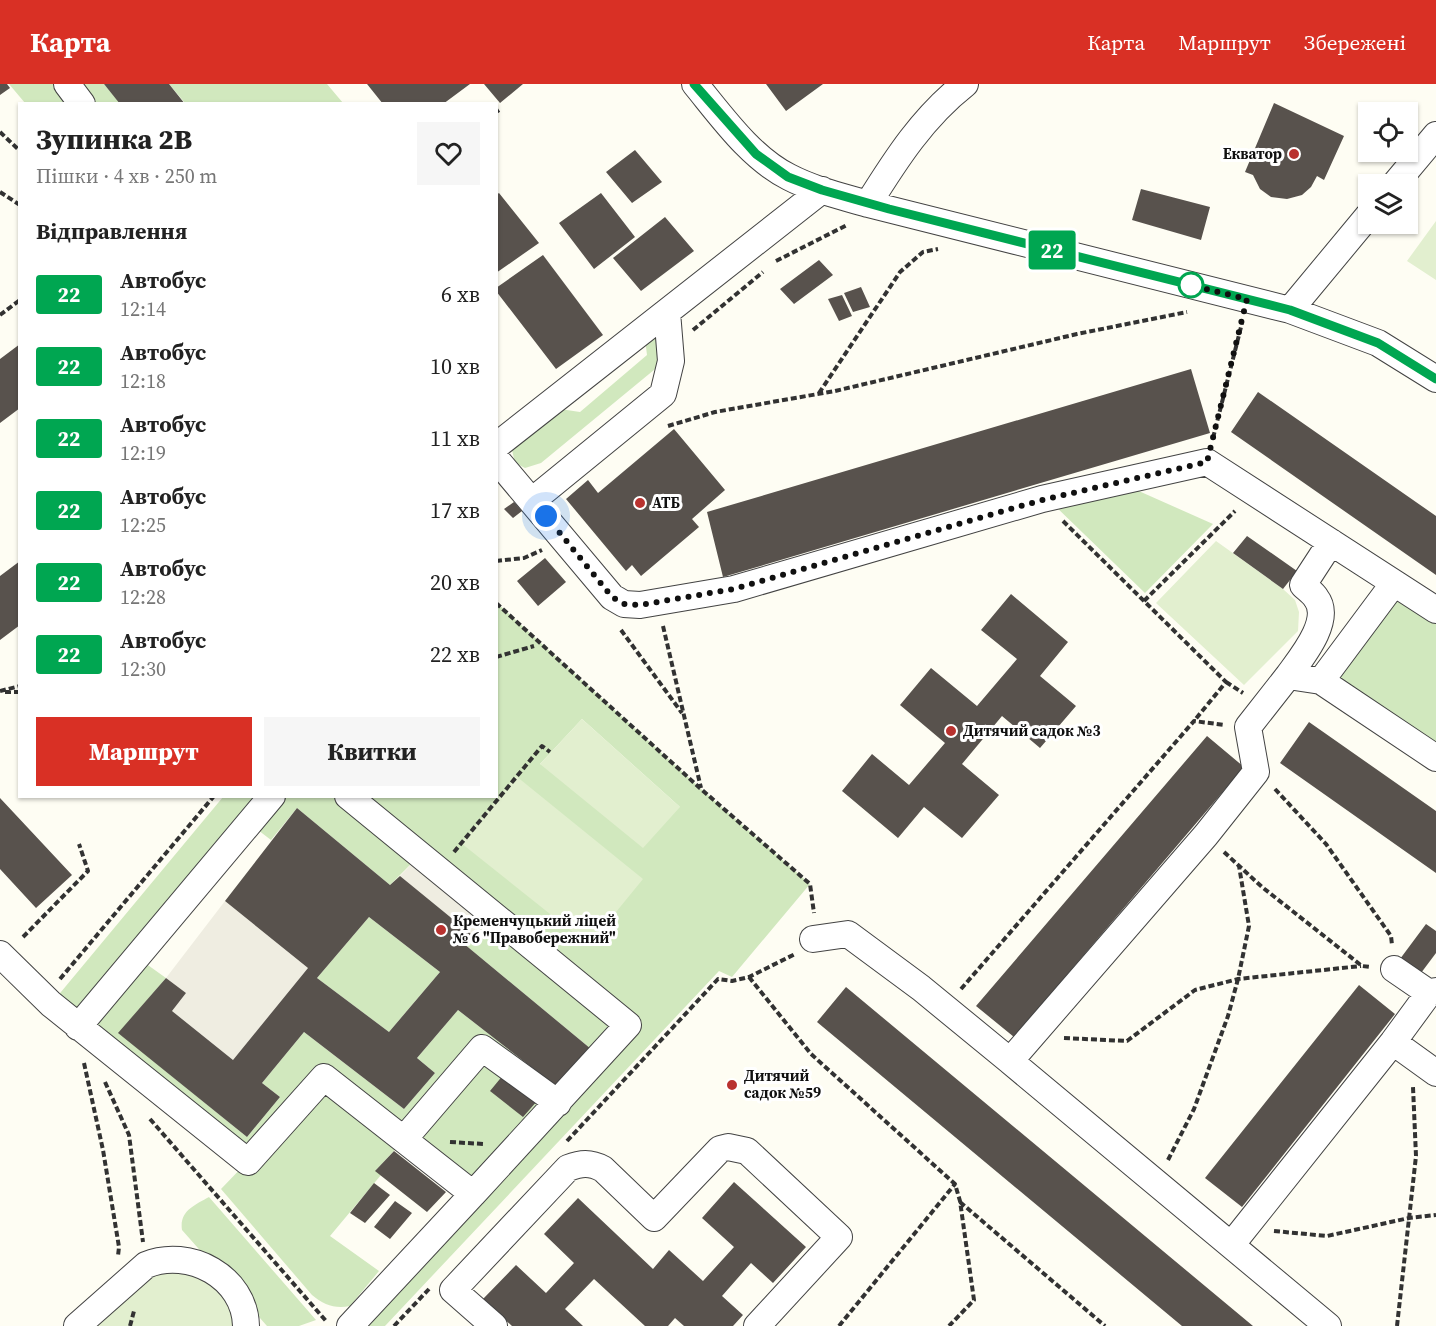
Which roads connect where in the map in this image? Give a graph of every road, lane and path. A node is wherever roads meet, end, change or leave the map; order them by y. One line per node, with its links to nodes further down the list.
1 (66, 84): 4 (street)
2 (694, 84): 8 (street)
3 (965, 84): 13 (street)
4 (80, 102)
5 (0, 132): 7 (path)
6 (1436, 135): 9 (street)
7 (18, 150)
8 (781, 171): 10 (street); 14 (street)
9 (1403, 174)
10 (822, 190): 13 (street); 14 (street)
11 (0, 192): 12 (path)
12 (18, 204)
13 (868, 204): 18 (street)
14 (784, 220): 23 (street)
15 (848, 224): 25 (path)
16 (1358, 228): 21 (street)
17 (946, 248): 27 (path)
18 (1247, 299): 21 (street); 31 (path)
19 (18, 301): 24 (path)
20 (0, 305): 24 (path)
21 (1290, 310): 26 (street)
22 (1192, 311): 27 (path)
23 (667, 312): 29 (street); 33 (street)
24 (1, 314)
25 (688, 337)
26 (1436, 379)
27 (819, 393): 28 (path)
28 (670, 424)
29 (498, 444)
30 (498, 461): 33 (street)
31 (1207, 462): 32 (street); 34 (street)
32 (1254, 492): 35 (street); 39 (path)
33 (533, 500): 40 (street)
34 (1042, 500): 39 (path); 40 (street)
35 (1331, 542): 38 (street); 46 (street)
36 (544, 550): 37 (path)
37 (498, 561)
38 (1394, 583): 42 (street); 47 (street)
39 (1144, 601): 52 (path)
40 (658, 603): 51 (path)
41 (498, 605): 51 (path)
42 (1436, 610)
43 (621, 629): 51 (path)
44 (534, 646): 45 (path)
45 (498, 656)
46 (1288, 676): 47 (street); 53 (street)
47 (1321, 681): 55 (street)
48 (18, 686): 49 (path)
49 (0, 691): 50 (path)
50 (18, 692)
51 (684, 716)
52 (1194, 722): 53 (path); 73 (path)
53 (1248, 727): 60 (street)
54 (550, 752): 62 (path)
55 (1436, 758)
56 (1273, 787): 68 (path)
57 (212, 798): 72 (path)
58 (270, 798): 74 (street)
59 (350, 798): 80 (street)
60 (1206, 835): 63 (path); 75 (street)
61 (79, 843): 64 (path)
62 (449, 857)
63 (1239, 866): 67 (path); 70 (path)
64 (23, 937)
65 (813, 939): 73 (street)
66 (0, 954): 72 (street)
67 (1362, 966): 68 (path); 70 (path)
68 (1394, 969): 71 (street)
69 (749, 977): 85 (path)
70 (1238, 979): 75 (path); 84 (path)
71 (1432, 992): 76 (street)
72 (44, 998): 74 (street)
73 (945, 1008): 77 (street)
74 (78, 1027): 82 (street); 92 (path)
75 (1033, 1037): 77 (street)
76 (1401, 1048): 78 (street); 89 (path); 90 (street)
77 (1010, 1061): 84 (street)
78 (1436, 1074)
79 (105, 1082): 91 (path)
80 (558, 1103): 82 (street); 83 (street)
81 (143, 1111): 96 (path)
82 (404, 1139): 83 (path); 86 (street)
83 (518, 1146): 86 (street)
84 (1157, 1182): 90 (street)
85 (955, 1184): 87 (path); 100 (path)
86 (473, 1194): 97 (street)
87 (960, 1201): 101 (path); 102 (path)
88 (1436, 1215): 89 (path)
89 (1409, 1218): 90 (path); 104 (path)
90 (1238, 1236): 103 (street)
91 (146, 1265): 92 (street); 95 (street)
92 (126, 1298): 93 (street); 94 (path)
93 (77, 1326)
94 (130, 1326)
95 (246, 1326)
96 (331, 1326)
97 (350, 1326)
98 (494, 1326): 99 (street)
99 (757, 1326)
100 (839, 1326)
101 (949, 1326)
102 (1105, 1326)
103 (1328, 1326)
104 (1398, 1326)

